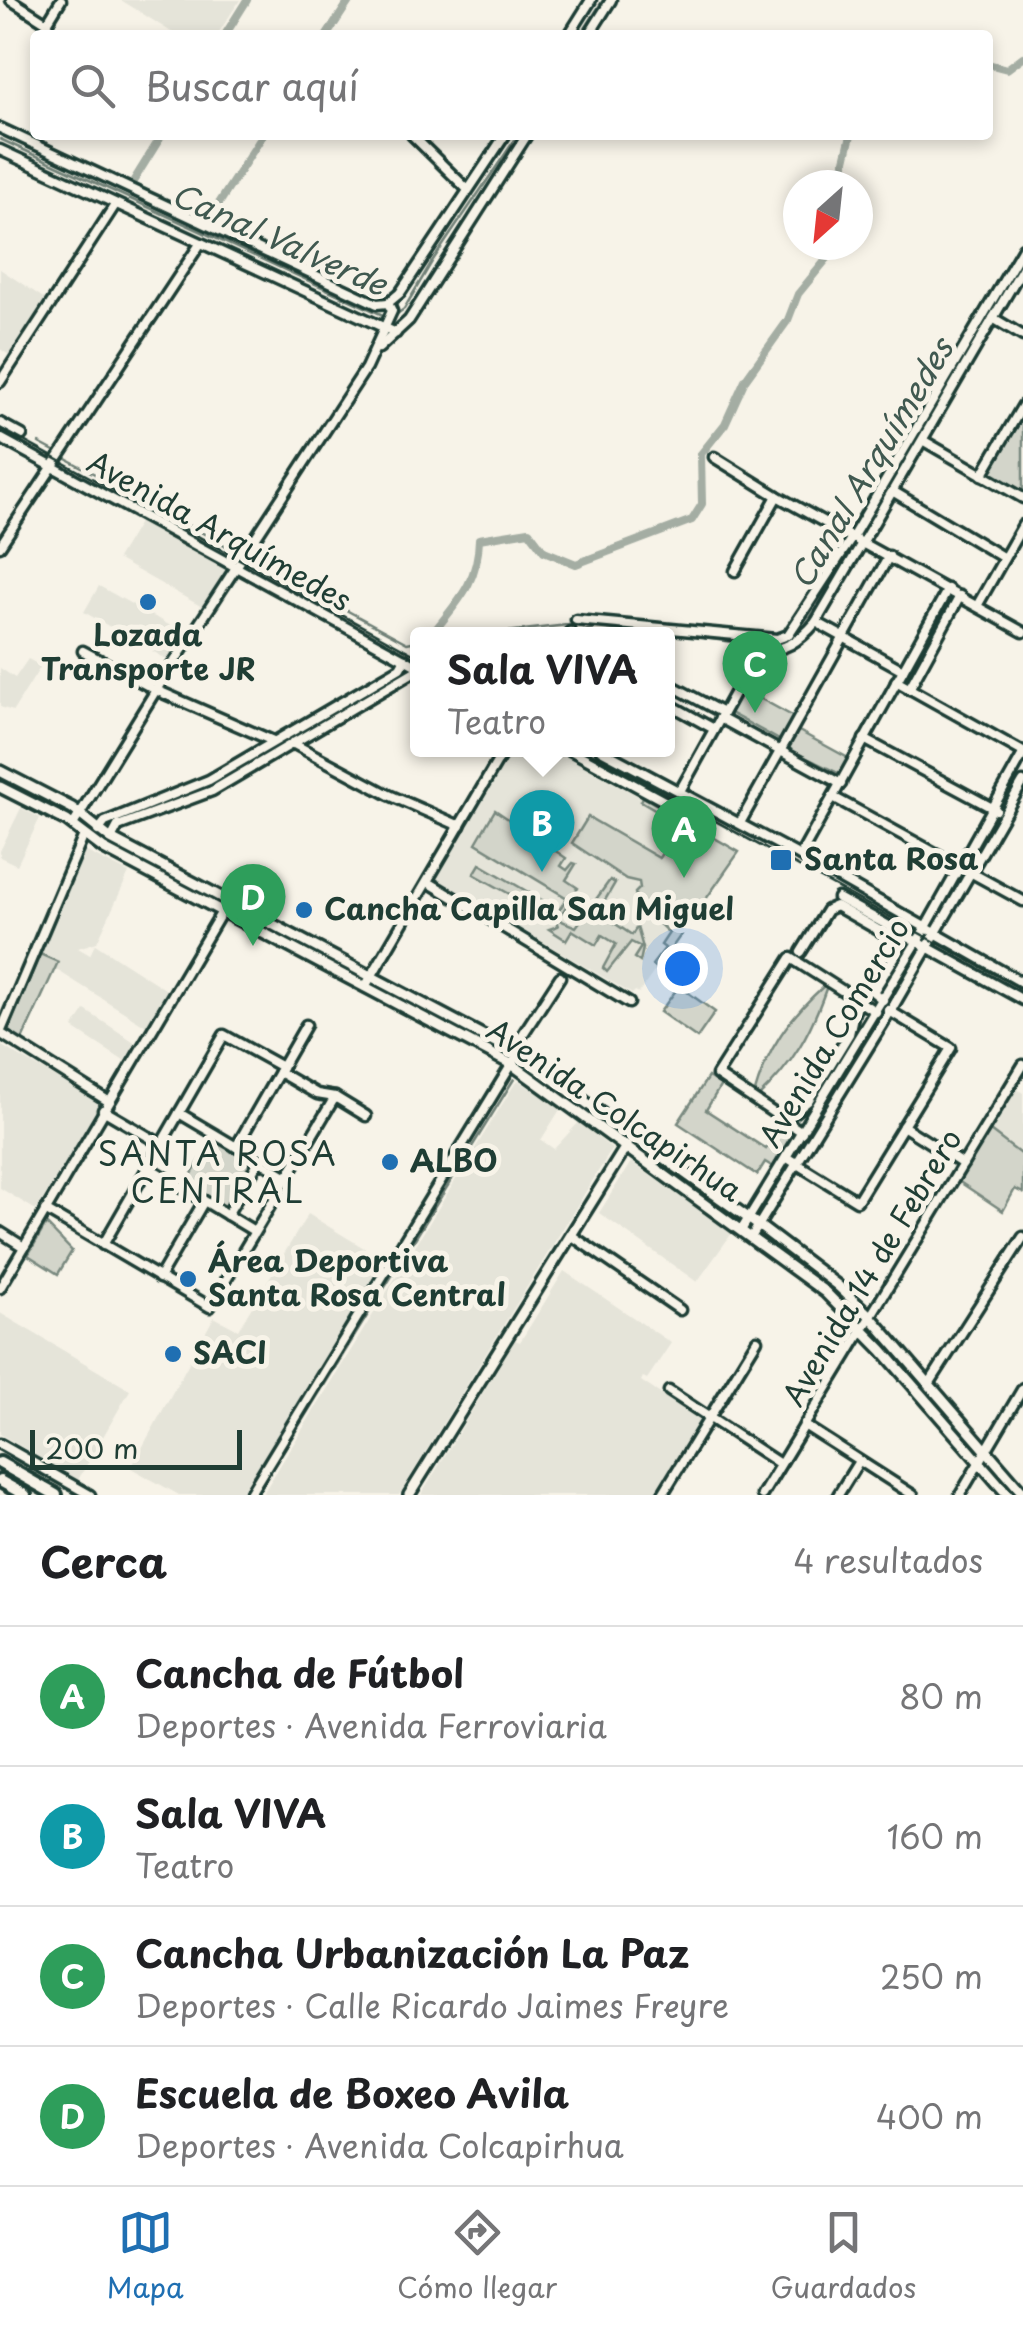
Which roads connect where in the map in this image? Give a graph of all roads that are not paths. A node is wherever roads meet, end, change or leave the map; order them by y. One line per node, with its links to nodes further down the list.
1 (61, 0): 4 (street)
2 (591, 0): 5 (street)
3 (610, 0): 6 (street)
4 (16, 1)
5 (571, 30)
6 (592, 30)
7 (0, 128): 19 (street)
8 (417, 140): 12 (street)
9 (502, 140): 12 (street)
10 (524, 140): 15 (street)
11 (0, 150): 13 (street)
12 (468, 189): 14 (street)
13 (115, 205): 16 (street); 25 (street)
14 (452, 219): 15 (street); 19 (street)
15 (460, 235): 22 (street)
16 (200, 244): 21 (street); 32 (street)
17 (1023, 248): 38 (street)
18 (1023, 267): 20 (street)
19 (390, 307): 21 (street)
20 (993, 318): 23 (street); 30 (street)
21 (386, 325): 22 (street); 24 (street)
22 (396, 333): 24 (street)
23 (1023, 336)
24 (376, 351): 42 (street)
25 (0, 382)
26 (1023, 405): 33 (street)
27 (0, 423): 28 (street)
28 (22, 435)
29 (0, 438): 32 (street, Avenida Arquímedes)
30 (924, 440): 33 (street); 34 (street)
31 (714, 457): 35 (street)
32 (52, 467): 39 (street); 42 (street, Avenida Arquímedes)
33 (982, 475): 36 (street)
34 (894, 492): 38 (street); 41 (street)
35 (778, 496): 38 (street); 43 (street)
36 (1023, 498)
37 (1023, 525): 41 (street)
38 (859, 539): 40 (street); 48 (street); 50 (street)
39 (0, 546)
40 (889, 556): 44 (street); 52 (street)
41 (1004, 558): 46 (street)
42 (237, 568): 54 (street, Avenida Arquímedes); 61 (street)
43 (735, 570)
44 (948, 589): 45 (street); 56 (street)
45 (960, 596): 46 (street); 60 (street)
46 (976, 606): 51 (street)
47 (576, 620): 49 (street)
48 (816, 622): 52 (street); 63 (street)
49 (650, 627)
50 (675, 629)
51 (1023, 632)
52 (843, 637): 56 (street); 68 (street)
53 (83, 652): 61 (street)
54 (405, 659): 55 (street, Avenida Arquímedes); 66 (street)
55 (410, 663)
56 (902, 670): 58 (street)
57 (410, 672): 67 (street)
58 (896, 682): 60 (street); 65 (street)
59 (675, 688): 63 (street)
60 (909, 688): 69 (street)
61 (156, 690): 66 (street); 80 (street)
62 (675, 707): 64 (street)
63 (722, 716): 64 (street); 68 (street)
64 (714, 729): 77 (street)
65 (864, 739): 75 (street); 79 (street)
66 (273, 741): 86 (street)
67 (292, 743): 85 (street); 88 (street)
68 (780, 750): 75 (street); 83 (street)
69 (1023, 753): 79 (street, Avenida Comercio)
70 (500, 757): 85 (street)
71 (583, 757): 82 (street)
72 (614, 757): 77 (street)
73 (0, 770): 80 (main road, Avenida Colcapirhua)
74 (1023, 782): 81 (street, Avenida Comercio)
75 (840, 784): 78 (street)
76 (0, 786): 84 (main road, Avenida Colcapirhua)
77 (680, 791): 83 (street)
78 (833, 797): 89 (street); 90 (street)
79 (992, 808): 81 (street); 90 (street, Avenida Comercio)
80 (80, 814): 84 (street); 86 (main road, Avenida Colcapirhua)
81 (1004, 815): 91 (street, Avenida Comercio)
82 (701, 821)
83 (740, 824): 89 (street)
84 (73, 826): 87 (main road, Avenida Colcapirhua)
85 (460, 826): 92 (street)
86 (98, 831): 88 (main road, Avenida Colcapirhua)
87 (84, 835): 95 (main road, Avenida Colcapirhua); 111 (street)
88 (112, 840): 95 (main road, Avenida Colcapirhua)
89 (800, 856): 96 (street)
90 (960, 866): 91 (street); 96 (street, Avenida Comercio)
91 (971, 872): 94 (street); 97 (street, Avenida Comercio)
92 (428, 882): 101 (street); 107 (street)
93 (838, 898): 98 (street)
94 (1023, 901)
95 (225, 905): 101 (main road, Avenida Colcapirhua); 104 (main road, Avenida Colcapirhua); 117 (street)
96 (926, 927): 97 (street); 98 (street, Avenida Comercio)
97 (936, 934): 99 (street, Avenida Comercio); 103 (street)
98 (918, 941): 99 (street); 108 (street, Avenida Comercio)
99 (928, 948): 105 (street); 109 (street, Avenida Comercio)
100 (801, 952): 108 (street)
101 (371, 976): 104 (street); 112 (main road, Avenida Colcapirhua)
102 (560, 977): 112 (street)
103 (1023, 982)
104 (365, 986): 114 (main road, Avenida Colcapirhua)
105 (1023, 1000)
106 (860, 1002): 108 (street); 120 (street); 120 (street)
107 (629, 1003)
108 (879, 1006): 109 (street); 122 (street, Avenida Comercio)
109 (890, 1012): 121 (street); 129 (street, Avenida Comercio)
110 (306, 1025): 115 (street)
111 (0, 1033): 117 (street)
112 (515, 1053): 114 (street); 123 (main road, Avenida Colcapirhua)
113 (1023, 1064): 130 (street, Avenida 14 de Febrero)
114 (513, 1065): 125 (main road, Avenida Colcapirhua); 169 (street)
115 (280, 1070): 116 (street); 118 (street); 126 (street)
116 (334, 1096): 119 (street); 132 (street)
117 (106, 1106): 124 (street); 134 (street)
118 (180, 1113): 124 (street); 126 (street)
119 (366, 1116)
120 (785, 1120): 122 (street)
121 (903, 1126): 129 (street); 130 (street)
122 (802, 1132): 127 (street, Avenida Comercio)
123 (633, 1135): 125 (main road); 136 (main road, Avenida Colcapirhua)
124 (162, 1144): 131 (street)
125 (626, 1146): 138 (main road, Avenida Colcapirhua); 141 (main road)
126 (236, 1147): 128 (street)
127 (786, 1157): 129 (street); 136 (street, Avenida Comercio)
128 (260, 1160): 132 (street); 135 (street)
129 (797, 1164): 137 (street, Avenida Comercio)
130 (963, 1164): 149 (street, Avenida 14 de Febrero)
131 (148, 1168): 133 (street); 144 (street)
132 (287, 1177): 139 (street)
133 (204, 1201): 135 (street); 146 (street)
134 (45, 1210): 144 (street); 145 (street)
135 (228, 1215): 139 (street)
136 (749, 1218): 137 (main road, Avenida Colcapirhua); 138 (street, Avenida Comercio)
137 (758, 1225): 142 (street, Avenida Comercio); 149 (main road, Avenida Colcapirhua)
138 (742, 1229): 142 (main road, Avenida Colcapirhua)
139 (254, 1231): 146 (street)
140 (0, 1232): 145 (street)
141 (571, 1234): 148 (street); 170 (main road)
142 (752, 1236): 150 (main road, Avenida Colcapirhua)
143 (1023, 1238): 152 (street)
144 (103, 1244): 146 (street)
145 (24, 1247): 147 (street)
146 (158, 1278)
147 (0, 1288)
148 (680, 1310)
149 (870, 1316): 150 (street, Avenida 14 de Febrero); 152 (main road, Avenida Colcapirhua)
150 (862, 1328): 156 (street, Avenida 14 de Febrero); 160 (main road, Avenida Colcapirhua)
151 (758, 1340): 155 (street)
152 (929, 1384): 158 (main road, Avenida Colcapirhua)
153 (1023, 1388): 158 (street)
154 (669, 1392): 155 (street)
155 (709, 1418): 162 (street); 171 (street)
156 (804, 1425): 159 (street); 162 (street, Avenida 14 de Febrero)
157 (0, 1444): 168 (street)
158 (984, 1450): 160 (street); 165 (main road, Avenida Colcapirhua)
159 (859, 1461): 164 (street); 173 (street)
160 (978, 1462): 176 (street); 177 (main road, Avenida Colcapirhua)
161 (0, 1463): 167 (highway)
162 (780, 1464): 172 (street, Avenida 14 de Febrero)
163 (0, 1481): 166 (highway)
164 (894, 1483): 174 (street); 175 (street)
165 (1023, 1492)
166 (25, 1495)
167 (56, 1495)
168 (90, 1495)
169 (248, 1495)
170 (409, 1495)
171 (662, 1495)
172 (762, 1495)
173 (838, 1495)
174 (888, 1495)
175 (913, 1495)
176 (960, 1495)
177 (1008, 1495)

